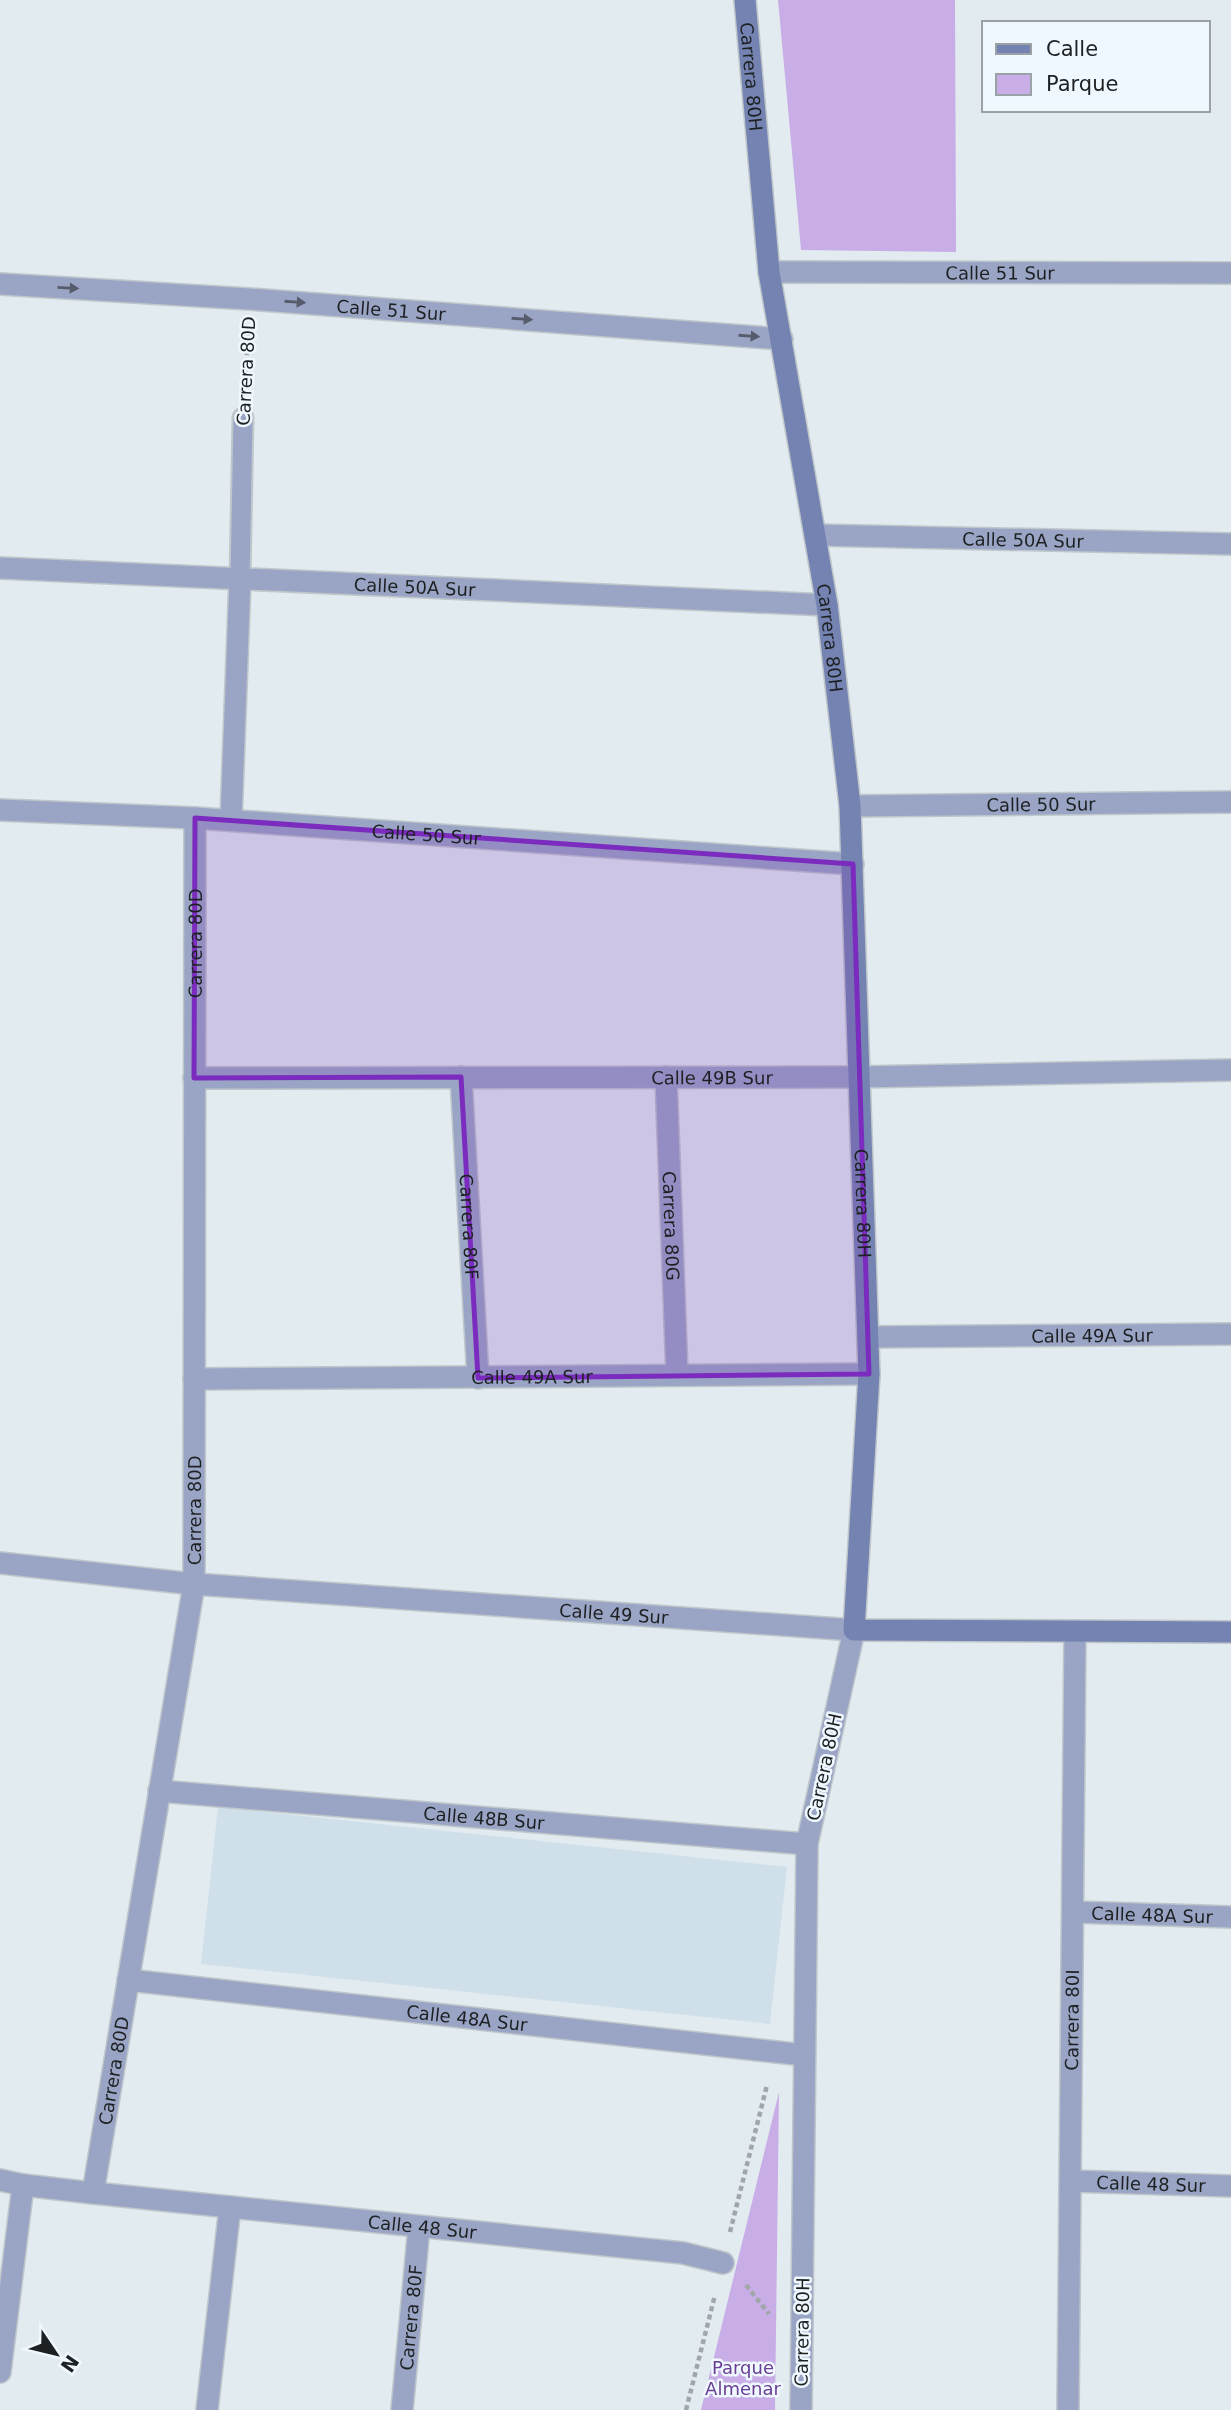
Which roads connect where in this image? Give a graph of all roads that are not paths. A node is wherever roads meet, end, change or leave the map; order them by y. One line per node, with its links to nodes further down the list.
1 (745, 0): 2 (street, Carrera 80H)
2 (769, 272): 3 (street, Calle 51 Sur); 5 (street, Carrera 80H)
3 (1231, 273)
4 (0, 284): 5 (street, Calle 51 Sur, one-way to 5)
5 (782, 339): 7 (street, Carrera 80H)
6 (243, 418): 10 (lane, Carrera 80D)
7 (815, 535): 8 (street, Calle 50A Sur); 11 (street, Carrera 80H)
8 (1231, 544)
9 (0, 568): 10 (street, Calle 50A Sur)
10 (240, 579): 11 (street, Calle 50A Sur); 16 (street, Carrera 80D)
11 (827, 605): 13 (street, Carrera 80H)
12 (1231, 802): 13 (street, Calle 50 Sur)
13 (850, 806): 17 (street, Carrera 80H)
14 (0, 810): 15 (street, Calle 50 Sur)
15 (195, 818): 16 (street, Calle 50 Sur); 22 (street, Carrera 80D)
16 (231, 820): 17 (street, Calle 50 Sur)
17 (853, 864): 21 (street, Carrera 80H)
18 (1231, 1070): 21 (street, Calle 49B Sur)
19 (461, 1077): 20 (street, Calle 49B Sur); 22 (street, Calle 49B Sur); 27 (street, Carrera 80F)
20 (666, 1077): 21 (street, Calle 49B Sur); 26 (street, Carrera 80G)
21 (859, 1077): 24 (street, Carrera 80H)
22 (194, 1079): 28 (street, Carrera 80D)
23 (1231, 1334): 24 (street, Calle 49A Sur)
24 (868, 1337): 25 (street, Carrera 80H)
25 (869, 1374): 26 (street, Calle 49A Sur); 31 (street, Carrera 80H)
26 (677, 1375): 27 (street, Calle 49A Sur)
27 (478, 1378): 28 (street, Calle 49A Sur)
28 (194, 1379): 30 (street, Carrera 80D)
29 (0, 1563): 30 (street, Calle 49 Sur)
30 (194, 1584): 31 (street, Calle 49 Sur); 34 (street, Carrera 80D)
31 (854, 1630): 32 (street, Calle 49 Sur); 35 (street, Carrera 80H)
32 (1075, 1631): 33 (street, Calle 49 Sur); 36 (street, Carrera 80I)
33 (1231, 1632)
34 (159, 1791): 35 (street, Calle 48B Sur); 38 (street, Carrera 80D)
35 (807, 1844): 39 (street, Carrera 80H)
36 (1073, 1912): 37 (street, Calle 48A Sur); 41 (street, Carrera 80I)
37 (1231, 1917)
38 (128, 1980): 39 (street, Calle 48A Sur); 44 (street, Carrera 80D)
39 (804, 2055): 51 (street, Carrera 80H)
40 (0, 2180): 42 (street, Calle 48 Sur)
41 (1070, 2181): 43 (street, Calle 48 Sur); 52 (street, Carrera 80I)
42 (23, 2185): 44 (street, Calle 48 Sur); 48 (street)
43 (1231, 2186)
44 (93, 2193): 45 (street, Calle 48 Sur)
45 (230, 2207): 46 (street, Calle 48 Sur); 49 (street)
46 (419, 2227): 47 (street, Calle 48 Sur); 50 (street, Carrera 80F)
47 (723, 2263)
48 (0, 2372)
49 (207, 2410)
50 (402, 2410)
51 (801, 2410)
52 (1068, 2410)

